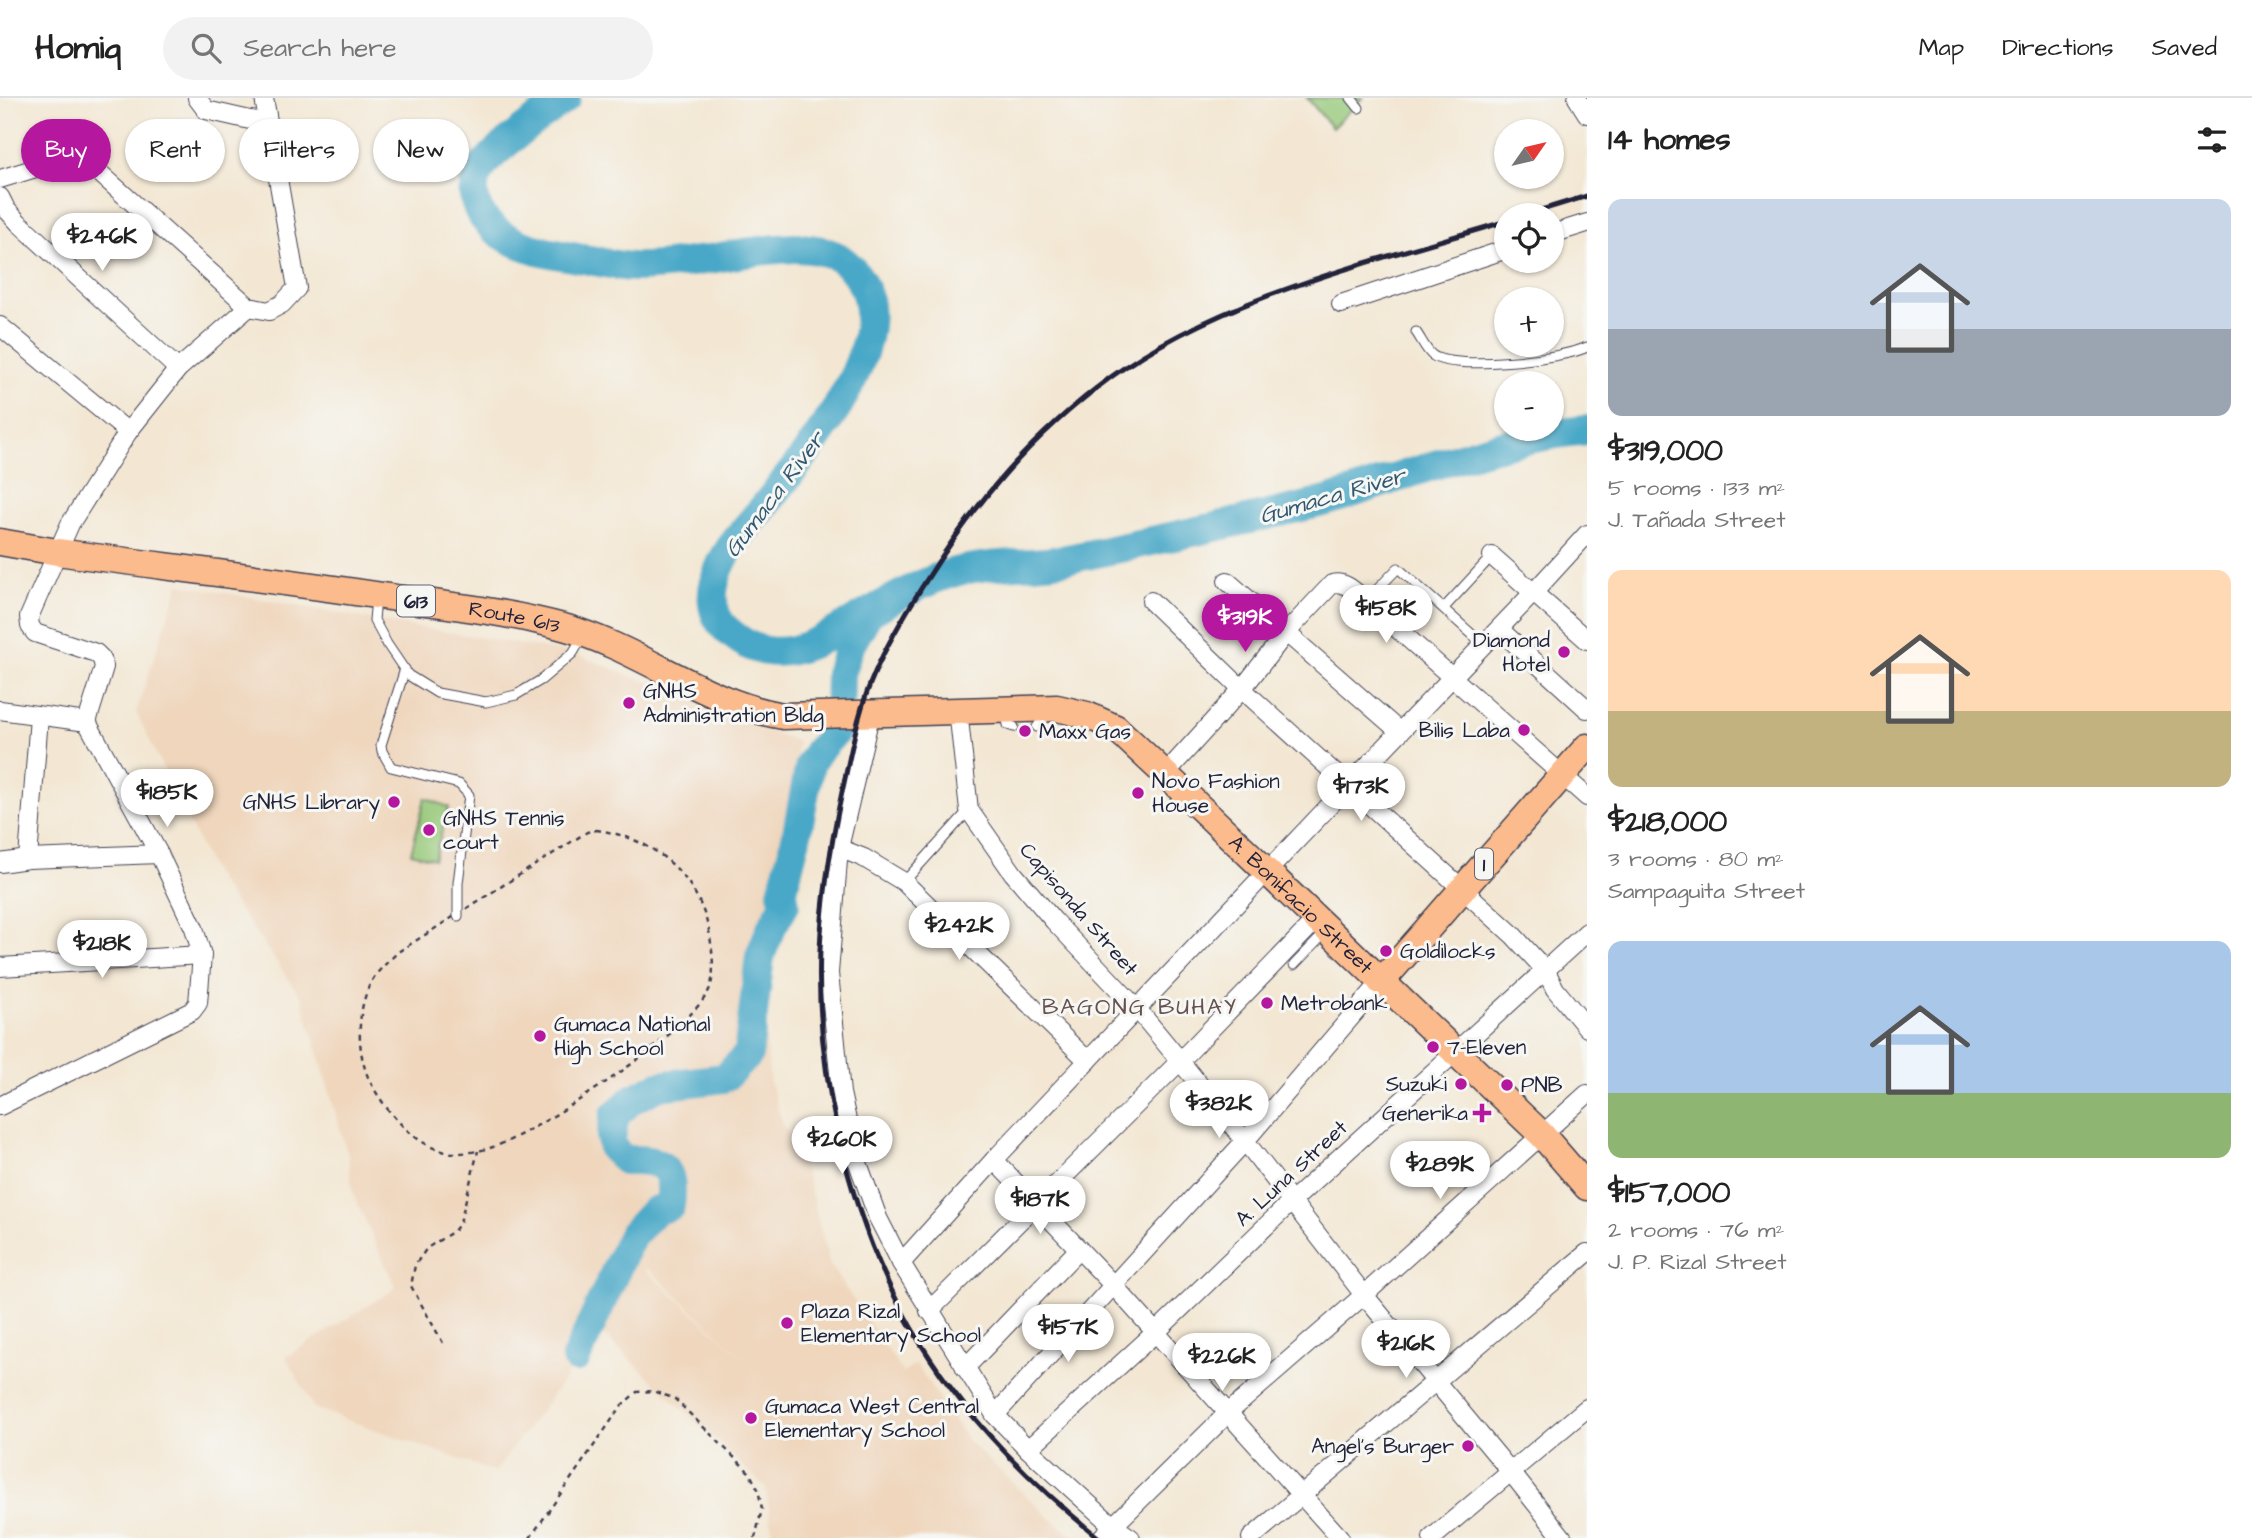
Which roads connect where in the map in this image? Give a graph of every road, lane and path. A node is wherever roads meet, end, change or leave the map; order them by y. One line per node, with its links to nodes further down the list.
1 (197, 98): 7 (street)
2 (264, 98): 8 (street)
3 (1351, 98): 5 (lane)
4 (1577, 98): 6 (street)
5 (1360, 108)
6 (1587, 114)
7 (252, 119)
8 (268, 119)
9 (0, 179): 16 (street)
10 (278, 182): 16 (street)
11 (0, 197): 20 (street)
12 (1587, 223): 13 (street)
13 (1564, 230)
14 (1494, 253): 15 (street)
15 (1341, 304)
16 (249, 307): 20 (street)
17 (0, 326): 21 (street)
18 (1416, 332): 19 (lane)
19 (1587, 347)
20 (178, 369): 21 (street)
21 (128, 432): 24 (street)
22 (1587, 534): 27 (street)
23 (0, 542): 24 (main road, Route 613 / 613)
24 (57, 552): 28 (main road, Route 613 / 613); 45 (street)
25 (1492, 556): 27 (street); 31 (lane)
26 (1227, 581): 33 (street)
27 (1534, 592): 32 (street); 35 (street)
28 (376, 595): 34 (main road, Route 613 / 613); 37 (lane)
29 (1151, 601): 39 (street)
30 (1366, 601): 31 (lane); 33 (street); 38 (street)
31 (1444, 608): 36 (lane)
32 (1499, 629): 36 (street); 40 (street)
33 (1285, 634): 39 (street); 46 (street)
34 (584, 635): 37 (lane); 43 (main road, Route 613 / 613)
35 (1587, 640)
36 (1484, 645): 38 (street)
37 (405, 670): 60 (lane)
38 (1452, 679): 46 (street); 49 (street)
39 (1242, 689): 48 (street); 50 (street)
40 (1587, 709)
41 (0, 710): 44 (street)
42 (958, 710): 43 (main road, A. Bonifacio Street / 613); 48 (main road, A. Bonifacio Street / 613); 52 (street, Capisonda Street)
43 (858, 713): 53 (street)
44 (39, 717): 45 (street); 55 (street)
45 (87, 722): 54 (street)
46 (1400, 732): 50 (street)
47 (1587, 747): 49 (main road, 1)
48 (1165, 774): 57 (main road, A. Bonifacio Street / 613)
49 (1563, 776): 51 (street); 59 (main road, 1)
50 (1348, 786): 57 (street); 59 (street)
51 (1587, 797)
52 (970, 810): 58 (lane); 68 (street, Capisonda Street)
53 (839, 848): 58 (street); 84 (street)
54 (159, 854): 55 (street); 63 (street)
55 (28, 859): 56 (street)
56 (0, 863)
57 (1266, 872): 61 (main road, A. Bonifacio Street / 613); 68 (street)
58 (905, 882): 71 (street)
59 (1462, 889): 66 (street); 67 (main road, 1)
60 (458, 916): 77 (path); 77 (path)
61 (1322, 925): 64 (lane); 67 (main road, A. Bonifacio Street / 613); 72 (street)
62 (1587, 932): 66 (street, A. Luna Street)
63 (202, 955): 65 (street); 74 (street)
64 (1294, 965)
65 (0, 967)
66 (1546, 971): 69 (street); 70 (street, A. Luna Street)
67 (1381, 982): 70 (main road, A. Bonifacio Street); 76 (street)
68 (1138, 1010): 71 (street); 72 (street, Capisonda Street)
69 (1587, 1028)
70 (1456, 1053): 75 (main road, A. Bonifacio Street); 80 (street, A. Luna Street)
71 (1088, 1061): 78 (street)
72 (1180, 1061): 76 (street, Capisonda Street); 81 (street)
73 (1587, 1094): 75 (street)
74 (0, 1106)
75 (1542, 1135): 79 (main road, A. Bonifacio Street); 86 (street)
76 (1245, 1141): 80 (street, Capisonda Street); 85 (street)
77 (478, 1151): 89 (path)
78 (994, 1160): 81 (street); 84 (street)
79 (1587, 1187)
80 (1291, 1202): 86 (street, Capisonda Street); 88 (street, A. Luna Street)
81 (1036, 1203): 82 (street); 87 (street)
82 (1079, 1249): 85 (street); 90 (street)
83 (1587, 1253): 91 (street)
84 (901, 1263): 87 (street)
85 (1114, 1286): 88 (street); 94 (street)
86 (1364, 1295): 91 (street, Capisonda Street); 93 (street)
87 (929, 1311): 90 (street)
88 (1155, 1333): 93 (street); 95 (street, A. Luna Street)
89 (443, 1343)
90 (965, 1368): 94 (street)
91 (1435, 1380): 96 (street, Capisonda Street); 97 (street)
92 (1587, 1408): 96 (street)
93 (1228, 1413): 97 (street); 98 (street)
94 (995, 1415): 95 (street)
95 (1028, 1449): 98 (street)
96 (1510, 1471): 104 (street); 105 (street, Capisonda Street)
97 (1301, 1495): 102 (street); 103 (street)
98 (1107, 1532): 101 (street)
99 (530, 1538): 100 (path)
100 (755, 1538)
101 (1131, 1538)
102 (1251, 1538)
103 (1340, 1538)
104 (1432, 1538)
105 (1563, 1538)

